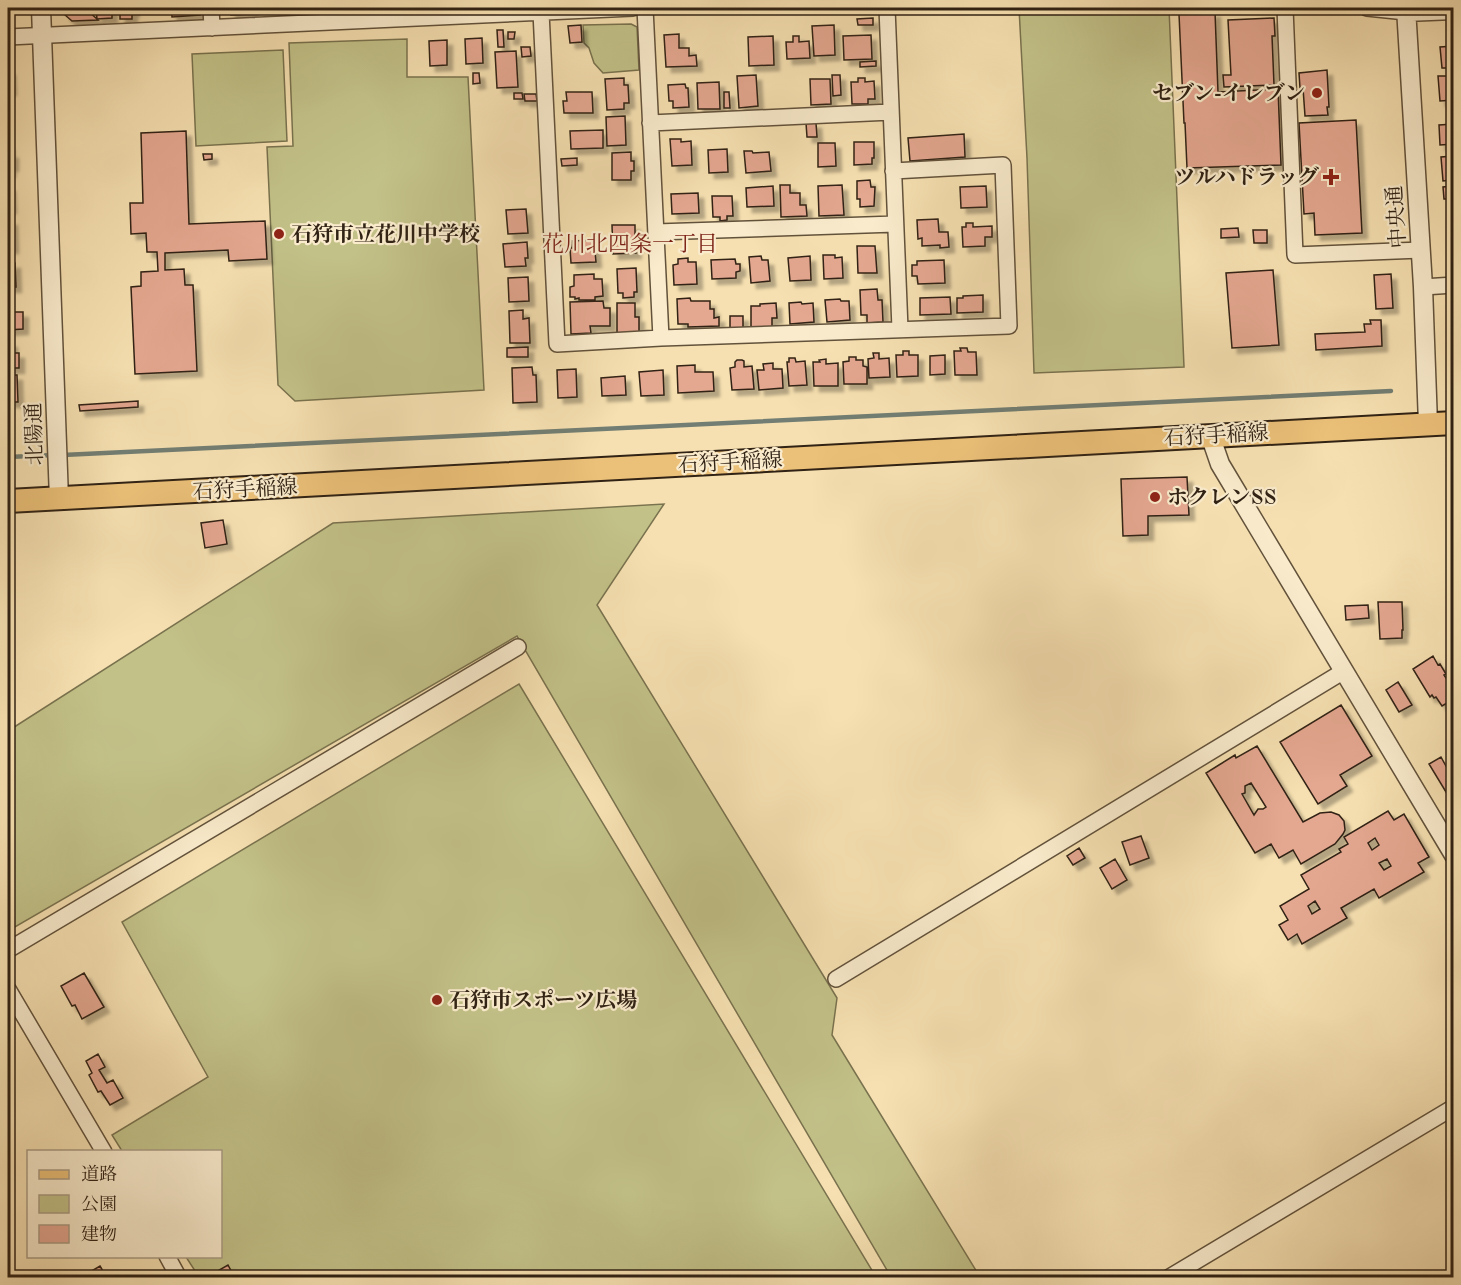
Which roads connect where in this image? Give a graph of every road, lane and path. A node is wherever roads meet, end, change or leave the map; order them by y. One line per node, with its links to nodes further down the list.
1 (41, 8): 13 (street, 北陽通)
2 (212, 8): 12 (street)
3 (633, 8): 11 (street)
4 (645, 8): 16 (street)
5 (887, 8): 15 (street)
6 (1285, 8): 20 (street)
7 (1367, 8): 8 (street)
8 (1406, 10): 9 (street); 20 (street, 中央通)
9 (1454, 10)
10 (439, 12): 11 (street); 12 (street)
11 (541, 12): 24 (street)
12 (212, 28): 13 (street)
13 (42, 36): 14 (street); 28 (street, 北陽通)
14 (8, 37)
15 (891, 112): 16 (street); 17 (street)
16 (650, 123): 19 (street)
17 (893, 171): 18 (street); 23 (street)
18 (895, 224): 19 (street); 23 (street)
19 (656, 232): 24 (street)
20 (1420, 250): 22 (street, 中央通)
21 (1454, 285): 22 (street)
22 (1423, 287): 26 (street, 中央通)
23 (900, 330): 24 (street)
24 (661, 338)
25 (1454, 423): 26 (main road, 石狩手稲線)
26 (1428, 424): 27 (main road, 石狩手稲線)
27 (1210, 435): 28 (main road, 石狩手稲線); 31 (street)
28 (59, 499): 29 (main road, 石狩手稲線)
29 (8, 501)
30 (518, 647): 33 (street)
31 (1344, 671): 32 (street); 34 (street)
32 (1454, 855)
33 (8, 950)
34 (836, 979)
35 (8, 989): 37 (street)
36 (1454, 1107): 40 (street)
37 (103, 1150)
38 (168, 1258): 39 (street)
39 (179, 1278)
40 (1168, 1278)

